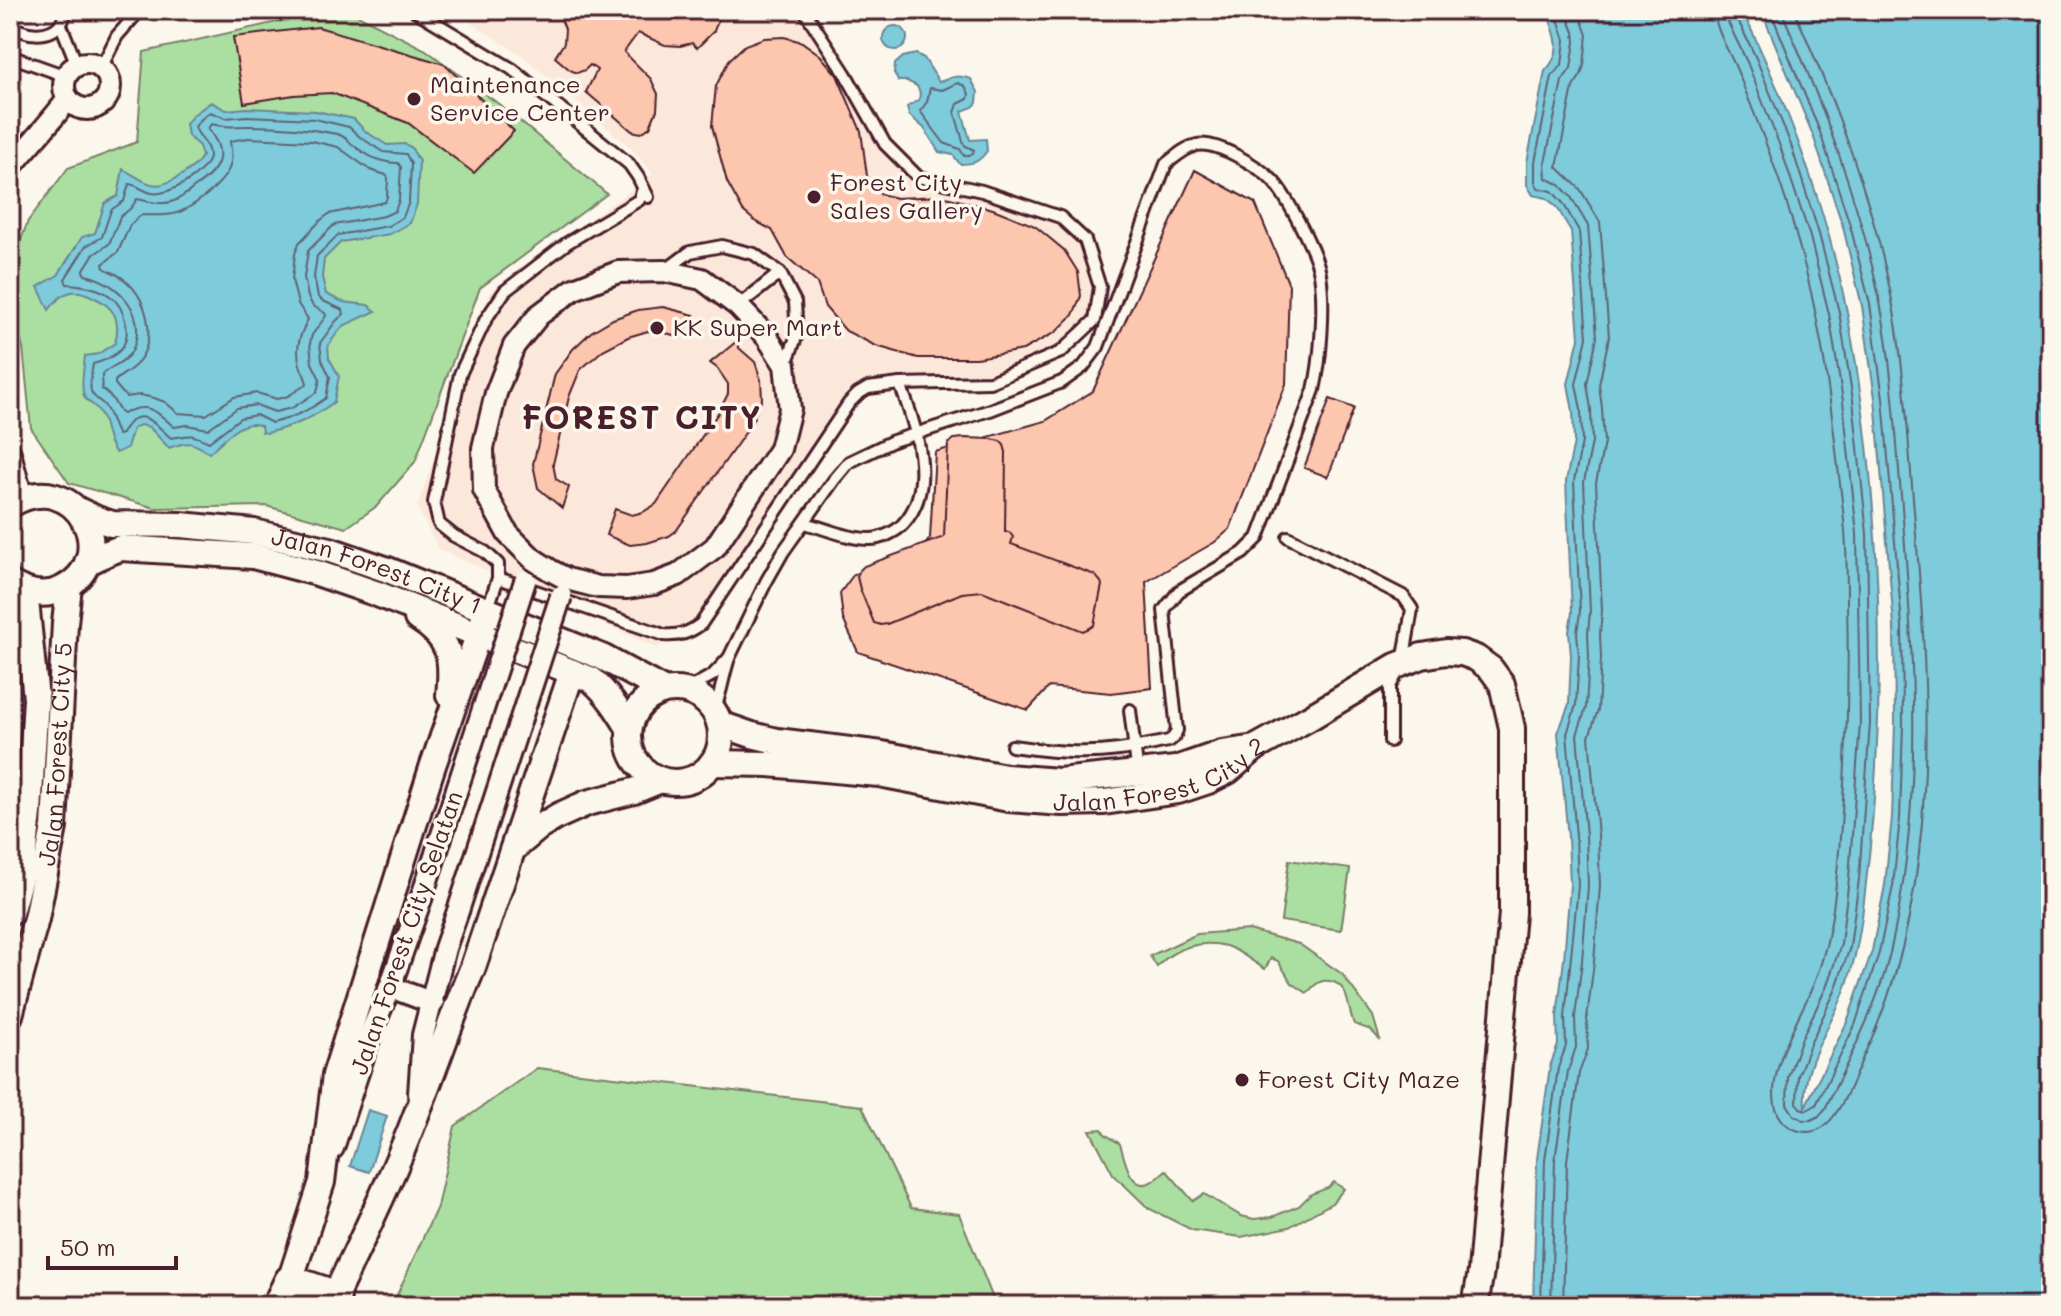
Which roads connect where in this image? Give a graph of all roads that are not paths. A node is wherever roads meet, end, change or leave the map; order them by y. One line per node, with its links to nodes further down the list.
1 (67, 10): 6 (lane)
2 (140, 10): 8 (lane)
3 (414, 10): 27 (lane)
4 (804, 10): 18 (lane)
5 (10, 24): 6 (lane)
6 (61, 25): 9 (lane)
7 (10, 56): 9 (lane)
8 (101, 68): 9 (street); 10 (street)
9 (72, 71): 10 (street)
10 (68, 99): 11 (street)
11 (10, 168)
12 (690, 241): 13 (lane)
13 (703, 250): 14 (lane); 15 (lane)
14 (664, 271): 16 (street); 25 (street)
15 (780, 273): 16 (lane); 17 (lane)
16 (738, 306): 17 (street)
17 (785, 365): 30 (street)
18 (900, 384): 19 (lane); 27 (lane)
19 (918, 433): 23 (lane); 23 (lane); 43 (lane)
20 (10, 453): 21 (street)
21 (16, 502): 22 (street, Jalan Forest City 1)
22 (76, 509): 26 (street); 32 (street, Jalan Forest City 1)
23 (804, 523): 34 (lane)
24 (1288, 537): 35 (lane)
25 (533, 559): 30 (street); 50 (street, Jalan Forest City Selatan, bridge)
26 (87, 563): 28 (street); 31 (street, Jalan Forest City 1)
27 (498, 578): 32 (lane)
28 (69, 586): 29 (street); 52 (street, Jalan Forest City 5)
29 (18, 587): 49 (street, Jalan Forest City 5)
30 (564, 587): 51 (street, Jalan Forest City Selatan, bridge)
31 (375, 593): 33 (street, Jalan Forest City 1); 45 (street)
32 (487, 610): 33 (street); 37 (street, Jalan Forest City 1)
33 (479, 635): 36 (street); 45 (street)
34 (729, 658): 37 (lane); 39 (lane)
35 (1403, 663): 41 (lane); 47 (street, Jalan Forest City 2); 57 (street, Jalan Forest City 2)
36 (572, 672): 40 (street); 48 (street)
37 (674, 690): 39 (street, Jalan Forest City 2); 40 (street)
38 (1130, 710): 43 (lane)
39 (717, 718): 44 (street); 47 (street, Jalan Forest City 2)
40 (629, 728): 46 (street)
41 (1390, 741)
42 (1012, 746): 43 (lane)
43 (1134, 747): 47 (lane)
44 (712, 763): 46 (street, Jalan Forest City 2); 47 (street, Jalan Forest City 2)
45 (432, 768): 54 (street)
46 (661, 780): 48 (street, Jalan Forest City 2)
47 (1140, 785)
48 (513, 849): 53 (street)
49 (10, 913)
50 (390, 987): 51 (street); 54 (street, Jalan Forest City Selatan)
51 (433, 1003): 53 (street, Jalan Forest City Selatan)
52 (10, 1015)
53 (418, 1111): 56 (street, Jalan Forest City Selatan)
54 (322, 1182): 55 (street, Jalan Forest City Selatan)
55 (284, 1293): 56 (main road)
56 (333, 1301)
57 (1475, 1306)

